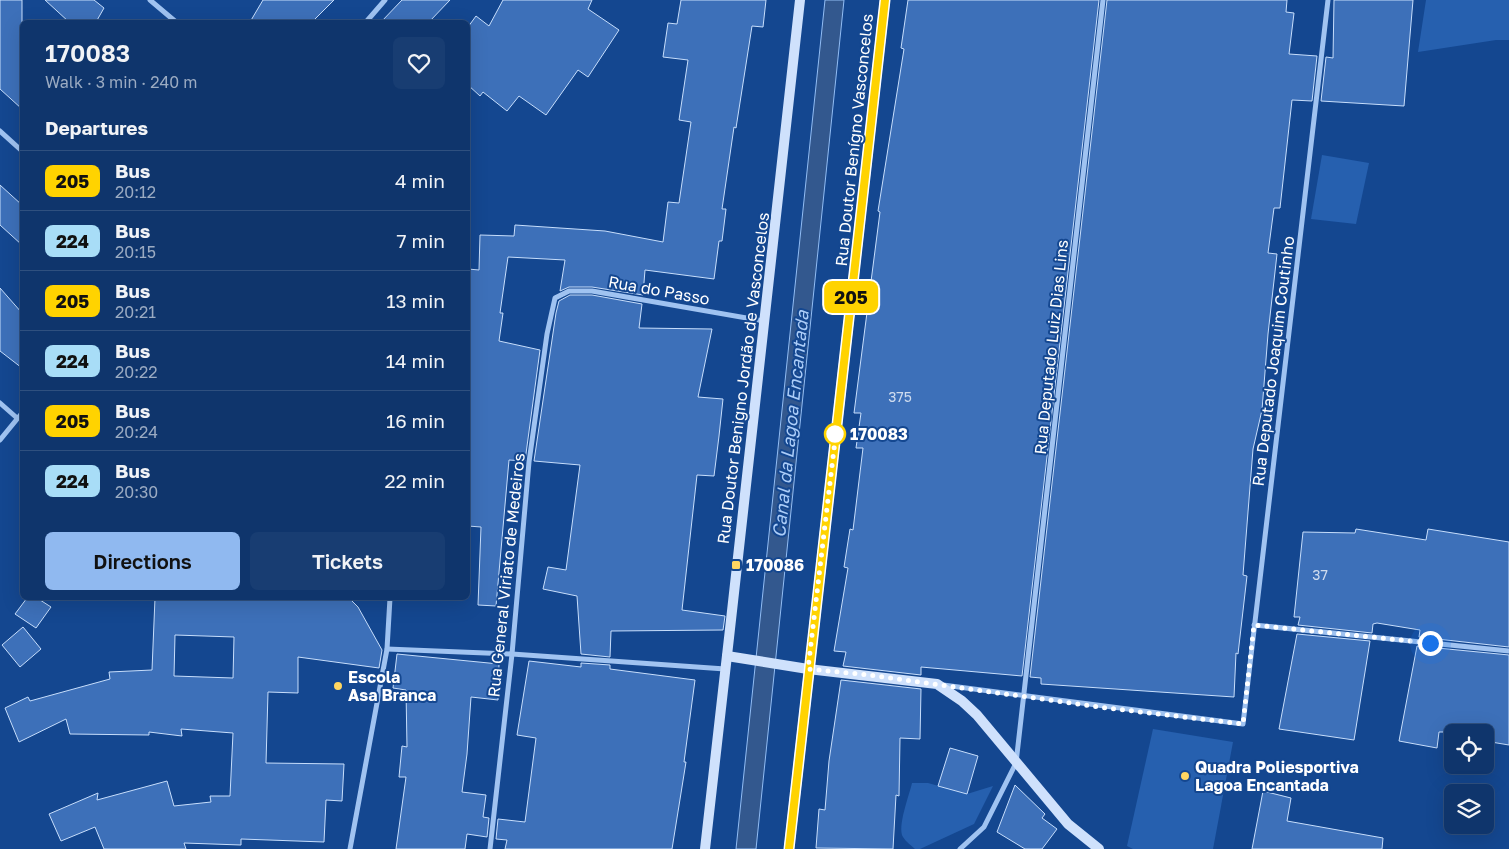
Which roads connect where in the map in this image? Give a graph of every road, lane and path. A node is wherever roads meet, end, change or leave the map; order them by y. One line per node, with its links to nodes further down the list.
1 (150, 0): 7 (street)
2 (385, 0): 8 (street)
3 (800, 0): 12 (main road, Rua Doutor Benigno Jordão de Vasconcelos)
4 (885, 0): 24 (main road, Rua Doutor Benígno Vasconcelos)
5 (1102, 0): 26 (street, Rua Deputado Luiz Dias Lins)
6 (1328, 0): 18 (street, Rua Deputado Joaquim Coutinho)
7 (174, 20)
8 (368, 20)
9 (0, 131): 10 (street)
10 (20, 149)
11 (553, 304): 12 (street, Rua do Passo); 21 (street, Rua General Viriato de Medeiros)
12 (766, 322): 22 (main road, Rua Doutor Benigno Jordão de Vasconcelos)
13 (0, 404): 15 (street)
14 (20, 415): 15 (street)
15 (17, 418): 16 (street)
16 (0, 440)
17 (390, 600): 19 (street)
18 (1254, 625): 20 (street); 26 (street, Rua Deputado Joaquim Coutinho)
19 (387, 649): 21 (street); 28 (street)
20 (1509, 651)
21 (512, 654): 23 (street); 29 (street, Rua General Viriato de Medeiros)
22 (727, 656): 23 (main road, Rua Doutor Benigno Jordão de Vasconcelos); 24 (main road)
23 (725, 668): 30 (main road, Rua Doutor Benigno Jordão de Vasconcelos)
24 (808, 669): 25 (main road); 31 (main road, Rua Doutor Benígno Vasconcelos)
25 (937, 684): 26 (street); 27 (main road)
26 (1024, 696): 27 (street, Rua Deputado Luiz Dias Lins)
27 (1016, 763): 32 (street, Rua Deputado Luiz Dias Lins); 33 (main road)
28 (350, 849)
29 (490, 849)
30 (706, 849)
31 (789, 849)
32 (960, 849)
33 (1099, 849)

